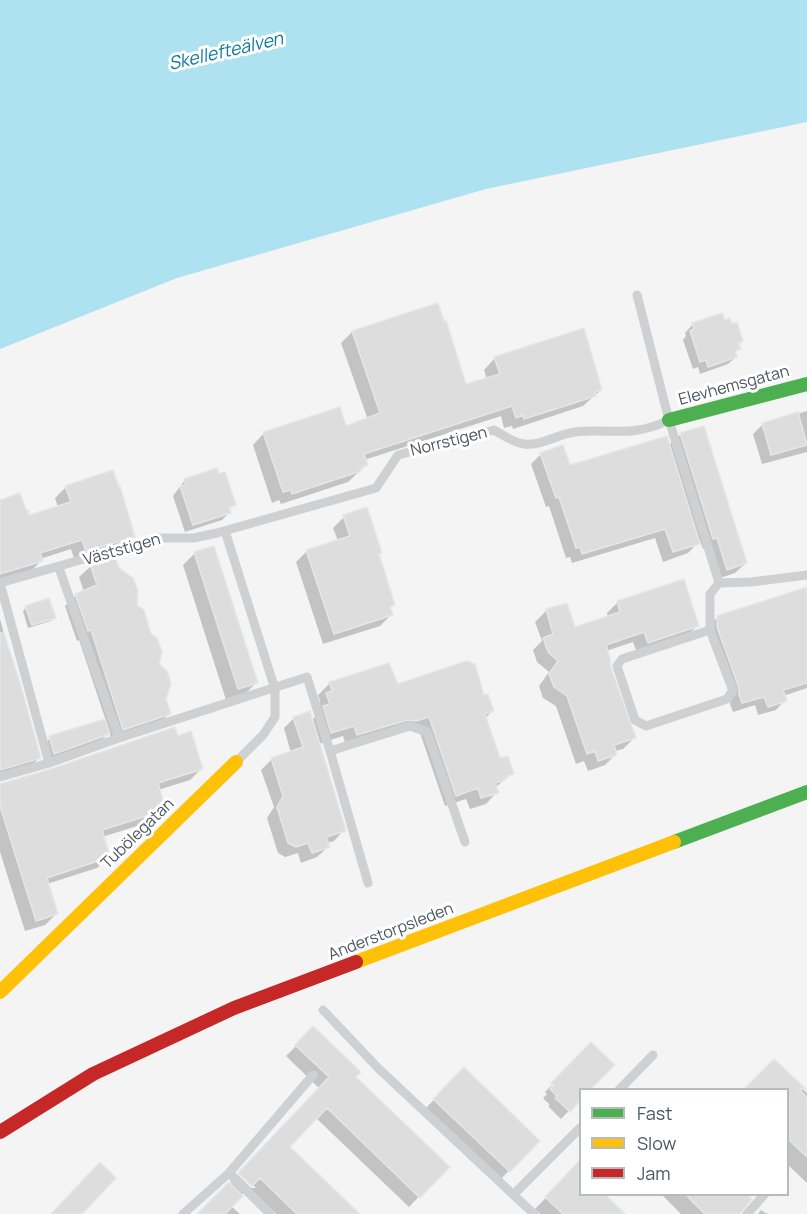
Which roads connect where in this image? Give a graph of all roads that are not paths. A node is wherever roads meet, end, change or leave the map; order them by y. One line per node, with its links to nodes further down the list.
1 (637, 294): 3 (lane)
2 (807, 384): 3 (main road, Elevhemsgatan)
3 (669, 420): 4 (lane, Norrstigen); 9 (lane)
4 (244, 524): 5 (lane, Väststigen)
5 (225, 531): 6 (lane, Väststigen); 11 (lane, Tubölegatan)
6 (59, 568): 8 (lane, Väststigen); 12 (lane)
7 (807, 575): 9 (lane)
8 (0, 583): 15 (lane, Väststigen)
9 (719, 583): 10 (lane)
10 (711, 630): 10 (lane)
11 (275, 689): 12 (lane); 13 (lane); 14 (lane, Tubölegatan)
12 (119, 738): 15 (lane)
13 (330, 752): 18 (lane); 19 (lane)
14 (236, 762): 20 (main road, Tubölegatan)
15 (50, 764): 16 (lane)
16 (0, 777)
17 (807, 792): 26 (main road, Anderstorpsleden)
18 (465, 842)
19 (368, 883)
20 (0, 992)
21 (323, 1010): 28 (lane)
22 (653, 1055): 24 (lane)
23 (313, 1075): 27 (lane)
24 (620, 1088)
25 (579, 1129): 28 (lane)
26 (0, 1132)
27 (229, 1173): 30 (lane); 31 (lane)
28 (514, 1194): 32 (lane)
29 (763, 1196): 33 (lane)
30 (183, 1214)
31 (270, 1214)
32 (534, 1214)
33 (747, 1214)

